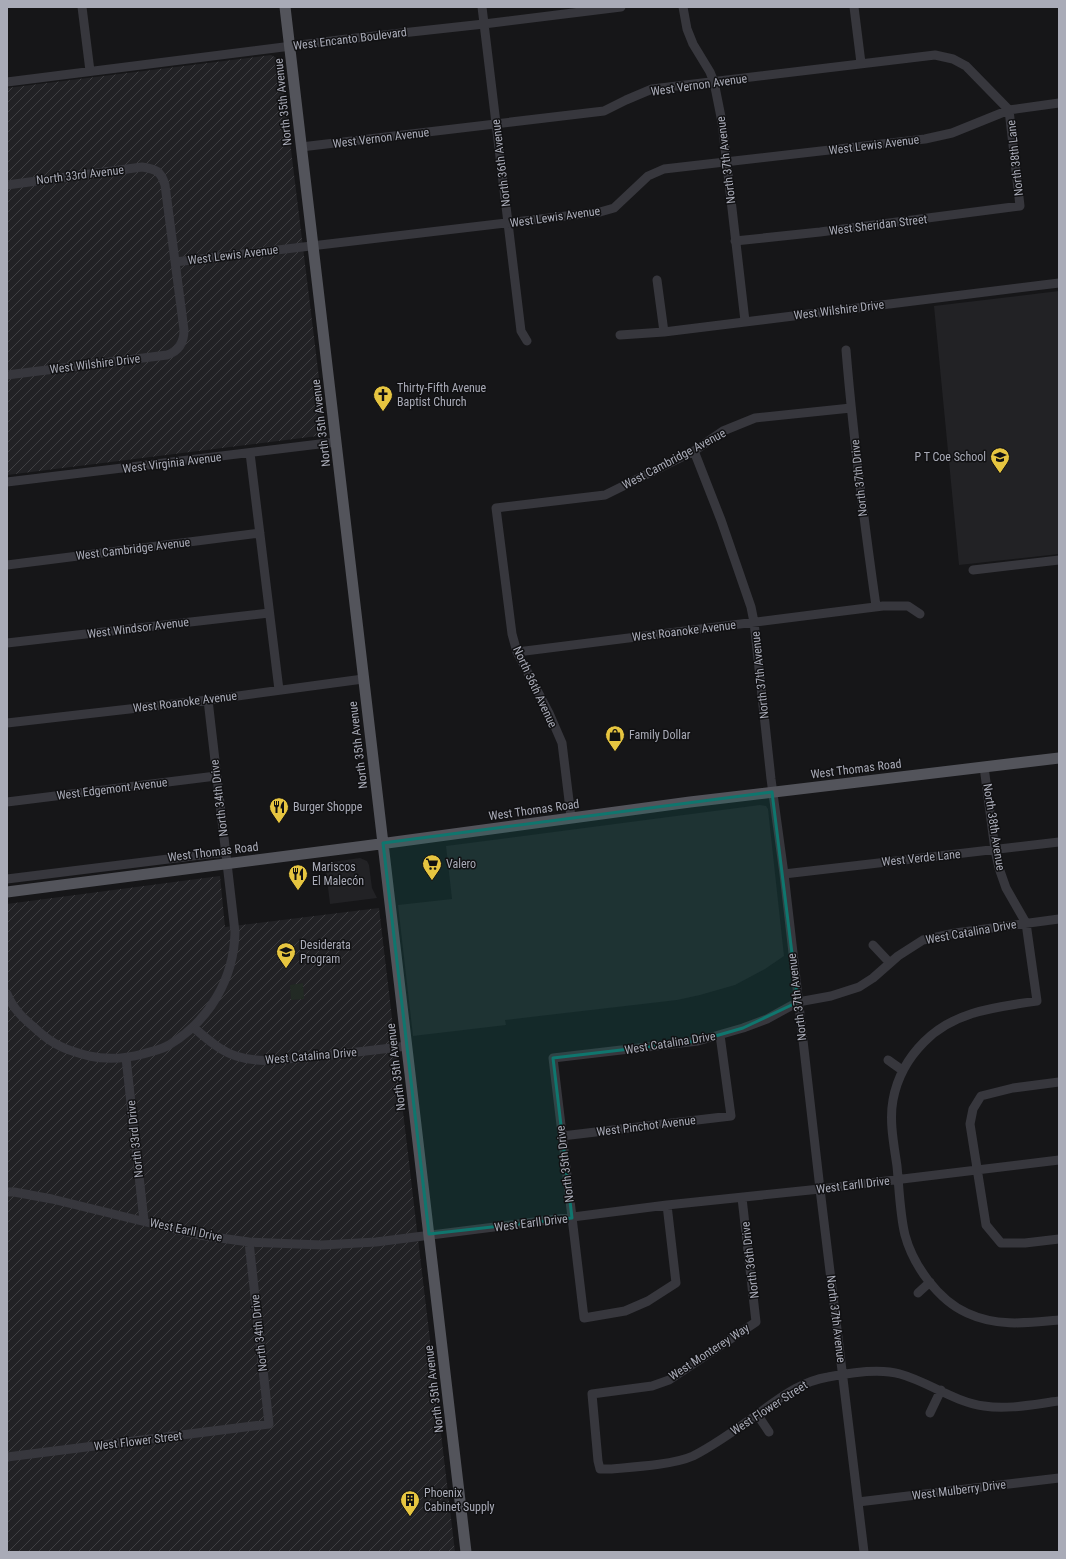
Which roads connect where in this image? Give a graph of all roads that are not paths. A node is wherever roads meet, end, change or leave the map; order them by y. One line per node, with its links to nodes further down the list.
1 (82, 7): 10 (street)
2 (285, 7): 8 (main road, North 35th Avenue)
3 (482, 7): 7 (street, North 36th Avenue)
4 (621, 7): 7 (street, West Encanto Boulevard)
5 (683, 7): 12 (street, North 37th Avenue)
6 (854, 7): 9 (street)
7 (484, 24): 8 (street, West Encanto Boulevard); 15 (street, North 36th Avenue)
8 (290, 47): 10 (street, West Encanto Boulevard); 16 (main road, North 35th Avenue)
9 (861, 63): 12 (street, West Vernon Avenue); 14 (street, West Vernon Avenue)
10 (90, 72): 11 (street, West Encanto Boulevard)
11 (7, 82)
12 (714, 82): 15 (street, West Vernon Avenue); 17 (street, North 37th Avenue)
13 (1059, 103): 14 (street, West Lewis Avenue)
14 (1009, 110): 17 (street, West Lewis Avenue); 19 (street, North 38th Lane)
15 (496, 123): 16 (street, West Vernon Avenue); 20 (street, North 36th Avenue)
16 (301, 147): 22 (main road, North 35th Avenue)
17 (726, 162): 20 (street, West Lewis Avenue); 21 (street, North 37th Avenue)
18 (7, 185): 23 (street, North 33rd Avenue)
19 (1020, 206): 21 (street, West Sheridan Street)
20 (508, 224): 22 (street, West Lewis Avenue); 29 (street, North 36th Avenue)
21 (735, 241): 26 (street, North 37th Avenue)
22 (312, 246): 23 (street, West Lewis Avenue); 33 (main road, North 35th Avenue)
23 (175, 262): 31 (street, West Wilshire Drive)
24 (657, 280): 27 (street)
25 (1059, 283): 26 (street, West Wilshire Drive)
26 (745, 321): 27 (street, West Wilshire Drive)
27 (664, 332): 28 (street, West Wilshire Drive)
28 (620, 336)
29 (528, 341)
30 (846, 350): 32 (street, North 37th Drive)
31 (7, 375)
32 (851, 408): 34 (street, West Cambridge Avenue); 42 (street, North 37th Drive)
33 (336, 442): 35 (street, West Virginia Avenue); 48 (main road, North 35th Avenue)
34 (694, 451): 37 (street, West Cambridge Avenue); 45 (street, North 37th Avenue)
35 (250, 453): 36 (street, West Virginia Avenue); 38 (street)
36 (7, 482)
37 (496, 508): 47 (street, North 36th Avenue)
38 (260, 533): 40 (street, West Cambridge Avenue); 43 (street)
39 (1059, 560): 41 (street)
40 (7, 565)
41 (973, 570)
42 (876, 606): 44 (street, West Roanoke Avenue); 45 (street, West Roanoke Avenue)
43 (269, 612): 46 (street, West Windsor Avenue); 49 (street)
44 (920, 614)
45 (754, 622): 47 (street, West Roanoke Avenue); 55 (street, North 37th Avenue)
46 (7, 643)
47 (517, 652): 57 (street, North 36th Avenue)
48 (363, 679): 49 (street, West Roanoke Avenue); 59 (main road, North 35th Avenue)
49 (279, 690): 50 (street, West Roanoke Avenue)
50 (208, 700): 51 (street, West Roanoke Avenue); 54 (street, North 34th Drive)
51 (7, 723)
52 (1059, 758): 53 (main road, West Thomas Road)
53 (984, 767): 55 (main road, West Thomas Road); 60 (street, North 38th Avenue)
54 (216, 776): 56 (street, West Edgemont Avenue); 61 (street, North 34th Drive)
55 (772, 792): 57 (main road, West Thomas Road); 63 (street, North 37th Avenue)
56 (7, 802)
57 (571, 818): 59 (main road, West Thomas Road)
58 (1059, 842): 60 (street, West Verde Lane)
59 (383, 843): 62 (main road, West Thomas Road); 75 (main road, North 35th Avenue)
60 (995, 850): 63 (street, West Verde Lane); 67 (street, North 38th Avenue)
61 (225, 852): 62 (street, North 34th Drive); 64 (street, West Thomas Road)
62 (226, 864): 65 (main road, West Thomas Road); 73 (street, North 34th Drive)
63 (784, 874): 71 (street, North 37th Avenue)
64 (10, 879): 65 (street, West Thomas Road)
65 (10, 891)
66 (1059, 919): 67 (street, West Catalina Drive)
67 (1026, 923): 69 (street, West Catalina Drive); 79 (street, North 38th Avenue)
68 (874, 945): 69 (street)
69 (889, 962): 71 (street, West Catalina Drive)
70 (7, 994): 72 (street)
71 (798, 1002): 74 (street, West Catalina Drive); 85 (street, North 37th Avenue)
72 (9, 1006): 76 (street)
73 (193, 1027): 75 (street, West Catalina Drive); 76 (street)
74 (720, 1035): 77 (street, West Catalina Drive); 81 (street, West Pinchot Avenue)
75 (407, 1046): 91 (main road, North 35th Avenue)
76 (126, 1058): 90 (street, North 33rd Drive)
77 (553, 1058): 81 (street, North 35th Drive)
78 (888, 1060): 79 (street)
79 (902, 1070): 84 (street)
80 (1059, 1082): 83 (street)
81 (562, 1136): 89 (street, North 35th Drive)
82 (1059, 1160): 83 (street, West Earll Drive)
83 (978, 1170): 84 (street, West Earll Drive); 92 (street)
84 (898, 1179): 85 (street, West Earll Drive); 94 (street)
85 (820, 1189): 87 (street, West Earll Drive); 98 (street, North 37th Avenue)
86 (7, 1192): 90 (street, West Earll Drive)
87 (742, 1198): 88 (street, West Earll Drive); 97 (street, North 36th Drive)
88 (667, 1205): 89 (street, West Earll Drive); 89 (street, North 35th Drive)
89 (572, 1218): 91 (street, West Earll Drive)
90 (144, 1221): 93 (street, West Earll Drive)
91 (429, 1234): 93 (street, West Earll Drive); 109 (main road, North 35th Avenue)
92 (1059, 1240)
93 (249, 1242): 103 (street, North 34th Drive)
94 (930, 1282): 95 (street); 96 (street)
95 (918, 1293)
96 (1059, 1320)
97 (756, 1322): 106 (street, West Monterey Way)
98 (843, 1375): 99 (street, West Flower Street); 102 (street, West Flower Street); 108 (street, North 37th Avenue)
99 (941, 1390): 100 (street, West Flower Street); 101 (street)
100 (1059, 1401)
101 (930, 1413)
102 (757, 1414): 104 (street); 106 (street, West Flower Street)
103 (269, 1424): 105 (street, West Flower Street)
104 (769, 1432)
105 (7, 1457)
106 (600, 1468)
107 (1059, 1478): 108 (street, West Mulberry Drive)
108 (858, 1502): 110 (street, North 37th Avenue)
109 (466, 1552)
110 (864, 1552)

